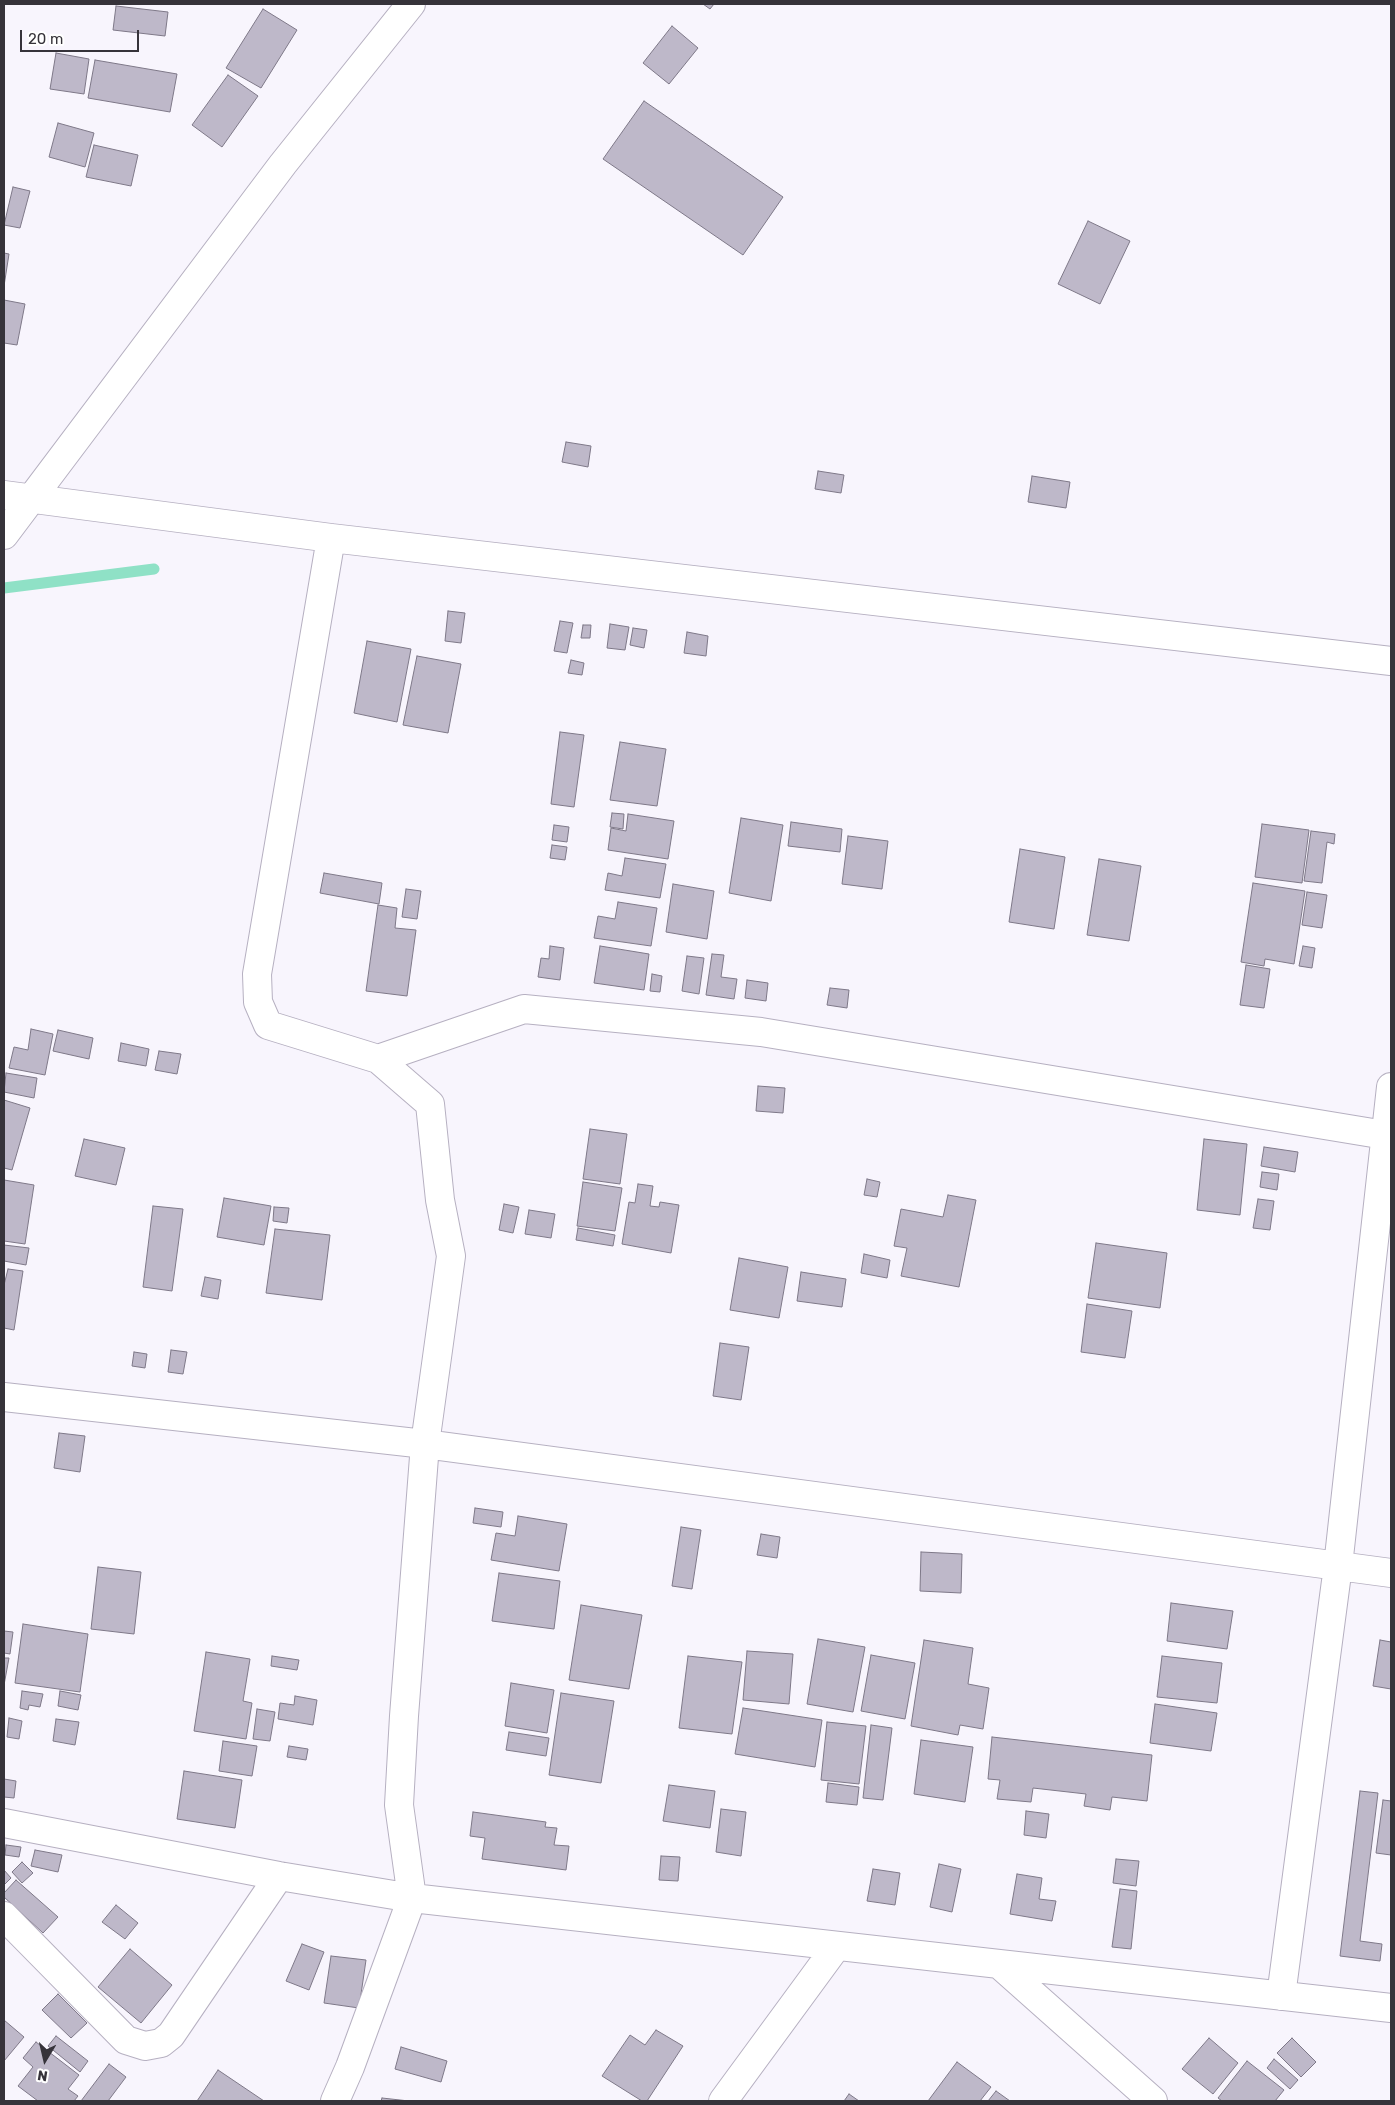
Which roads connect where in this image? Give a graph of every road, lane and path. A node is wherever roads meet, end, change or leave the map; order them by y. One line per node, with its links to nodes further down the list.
1 (411, 4): 3 (street)
2 (4, 495): 3 (street)
3 (32, 499): 4 (street); 5 (street)
4 (4, 536)
5 (331, 538): 6 (street); 7 (street)
6 (1391, 661)
7 (378, 1059): 9 (street); 11 (street)
8 (1391, 1087): 9 (street)
9 (1389, 1135): 12 (street)
10 (4, 1397): 11 (street)
11 (425, 1444): 12 (street); 16 (street)
12 (1338, 1566): 13 (street); 20 (street)
13 (1391, 1573)
14 (4, 1823): 15 (street)
15 (279, 1876): 16 (street); 17 (street)
16 (412, 1898): 18 (street); 22 (street)
17 (4, 1916)
18 (836, 1947): 19 (street); 23 (street)
19 (1000, 1965): 20 (street); 24 (street)
20 (1280, 1996): 21 (street)
21 (1391, 2008)
22 (335, 2101)
23 (723, 2101)
24 (1153, 2101)

